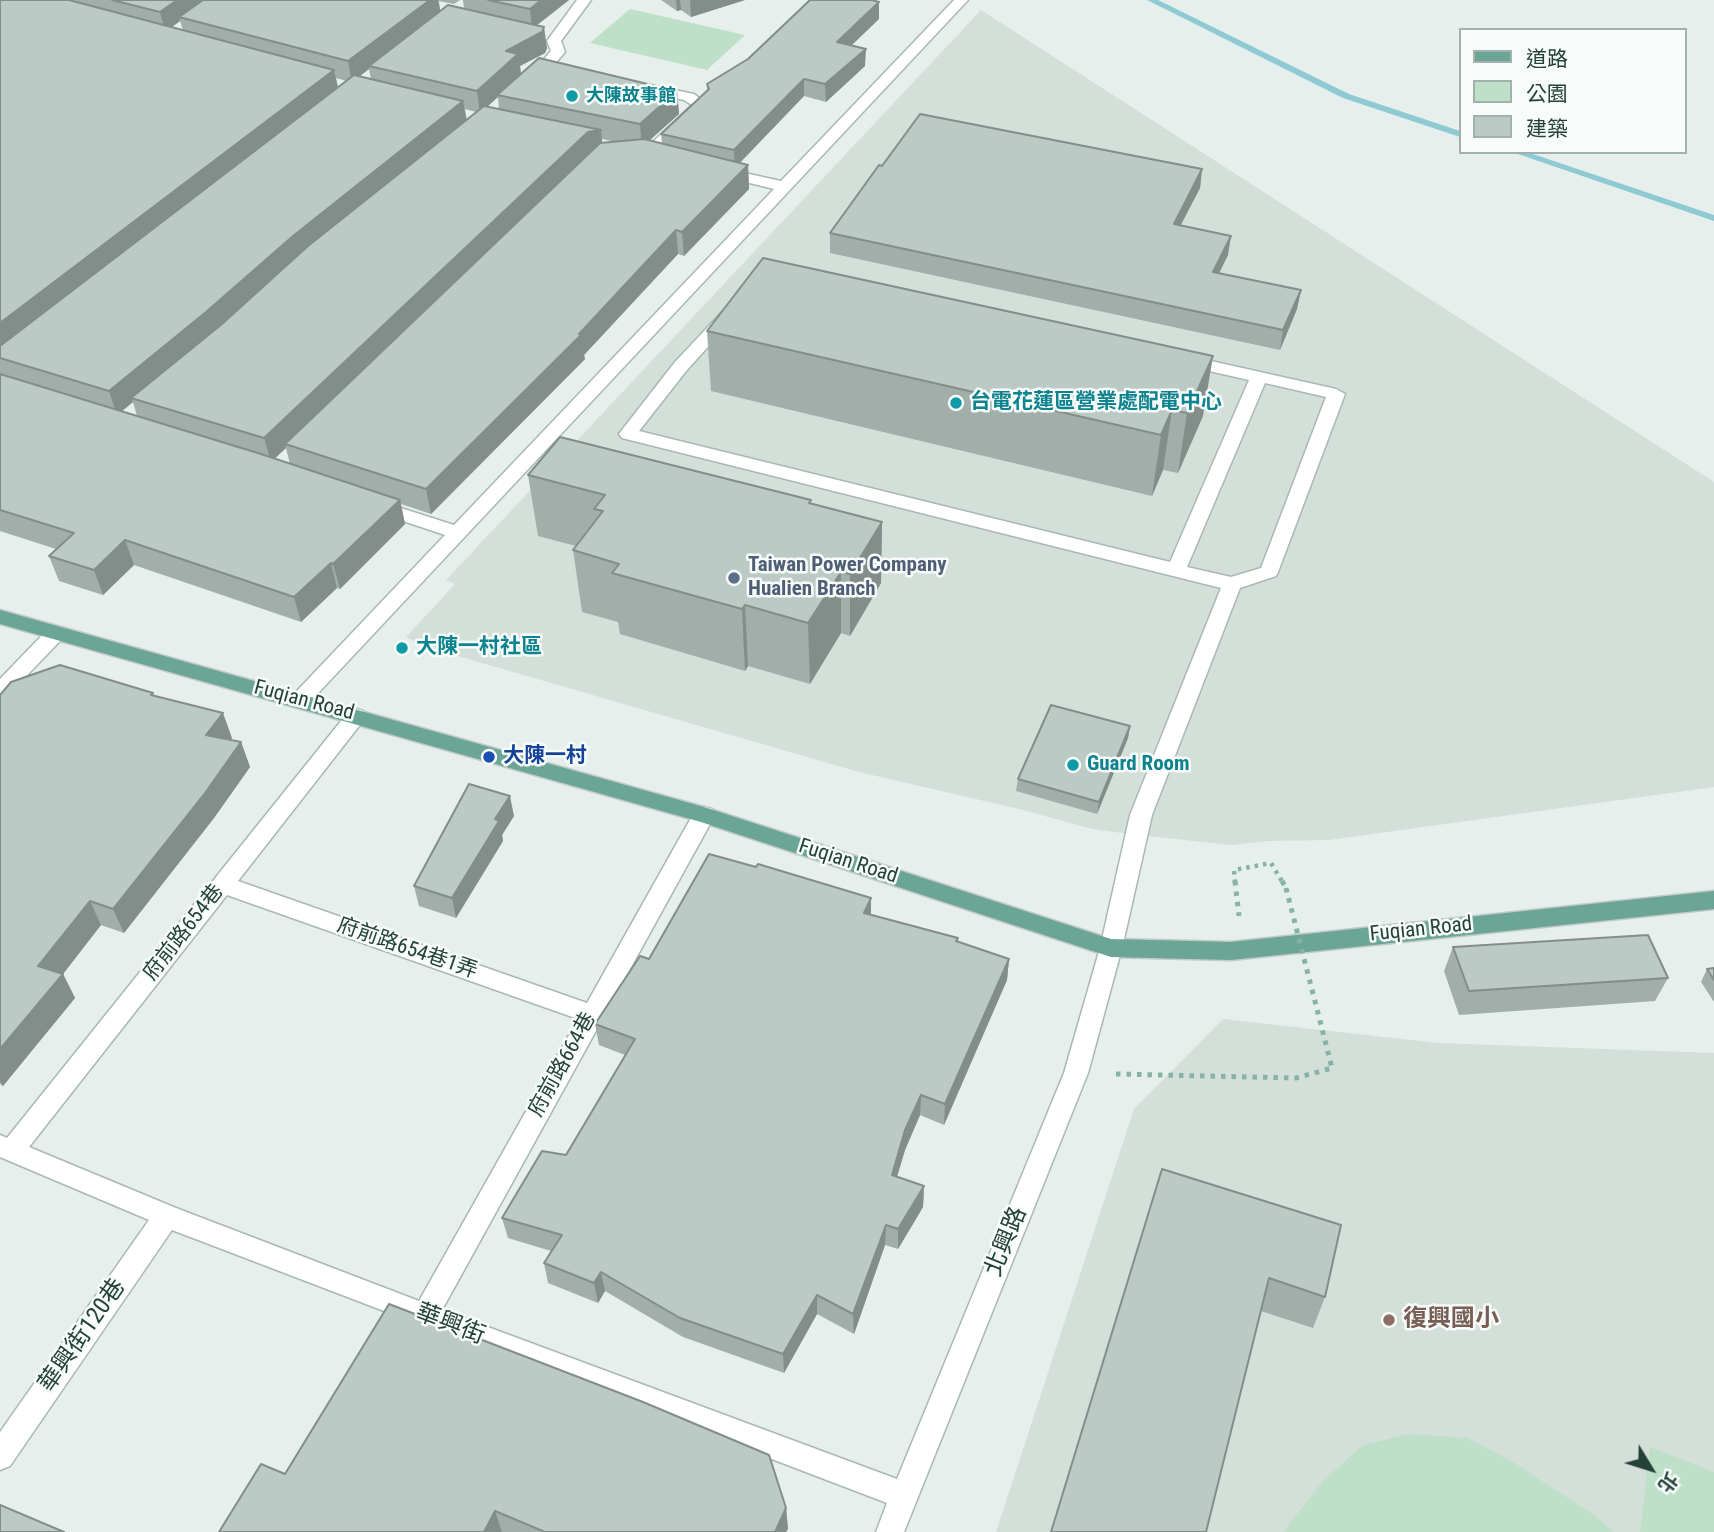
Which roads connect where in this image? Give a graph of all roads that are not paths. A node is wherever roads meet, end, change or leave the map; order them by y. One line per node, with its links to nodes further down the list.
1 (584, 0): 3 (street)
2 (961, 0): 7 (street)
3 (584, 75)
4 (636, 86): 5 (street)
5 (671, 160)
6 (708, 169): 7 (street)
7 (786, 187): 12 (street)
8 (734, 308): 13 (street)
9 (1164, 356): 10 (street)
10 (1259, 377): 13 (street); 14 (street)
11 (354, 498): 12 (street)
12 (458, 533): 18 (street)
13 (1176, 570): 14 (street)
14 (1232, 584): 23 (street, 北興路)
15 (0, 617): 16 (main road, Fuqian Road)
16 (55, 634): 17 (street); 18 (main road, Fuqian Road)
17 (0, 691)
18 (300, 700): 19 (main road, Fuqian Road)
19 (356, 716): 20 (main road, Fuqian Road); 21 (street, 府前路654巷)
20 (704, 815): 23 (main road, Fuqian Road); 24 (street, 府前路664巷)
21 (222, 884): 24 (street, 府前路654巷1弄); 25 (street, 府前路654巷)
22 (1714, 900): 23 (main road, Fuqian Road)
23 (1111, 948): 29 (street, 北興路)
24 (591, 1014): 27 (street, 府前路664巷)
25 (6, 1148): 26 (street, 華興街)
26 (167, 1216): 27 (street, 華興街); 28 (street, 華興街120巷)
27 (425, 1316): 29 (street, 華興街)
28 (0, 1456)
29 (903, 1495): 30 (street, 北興路)
30 (890, 1532)

